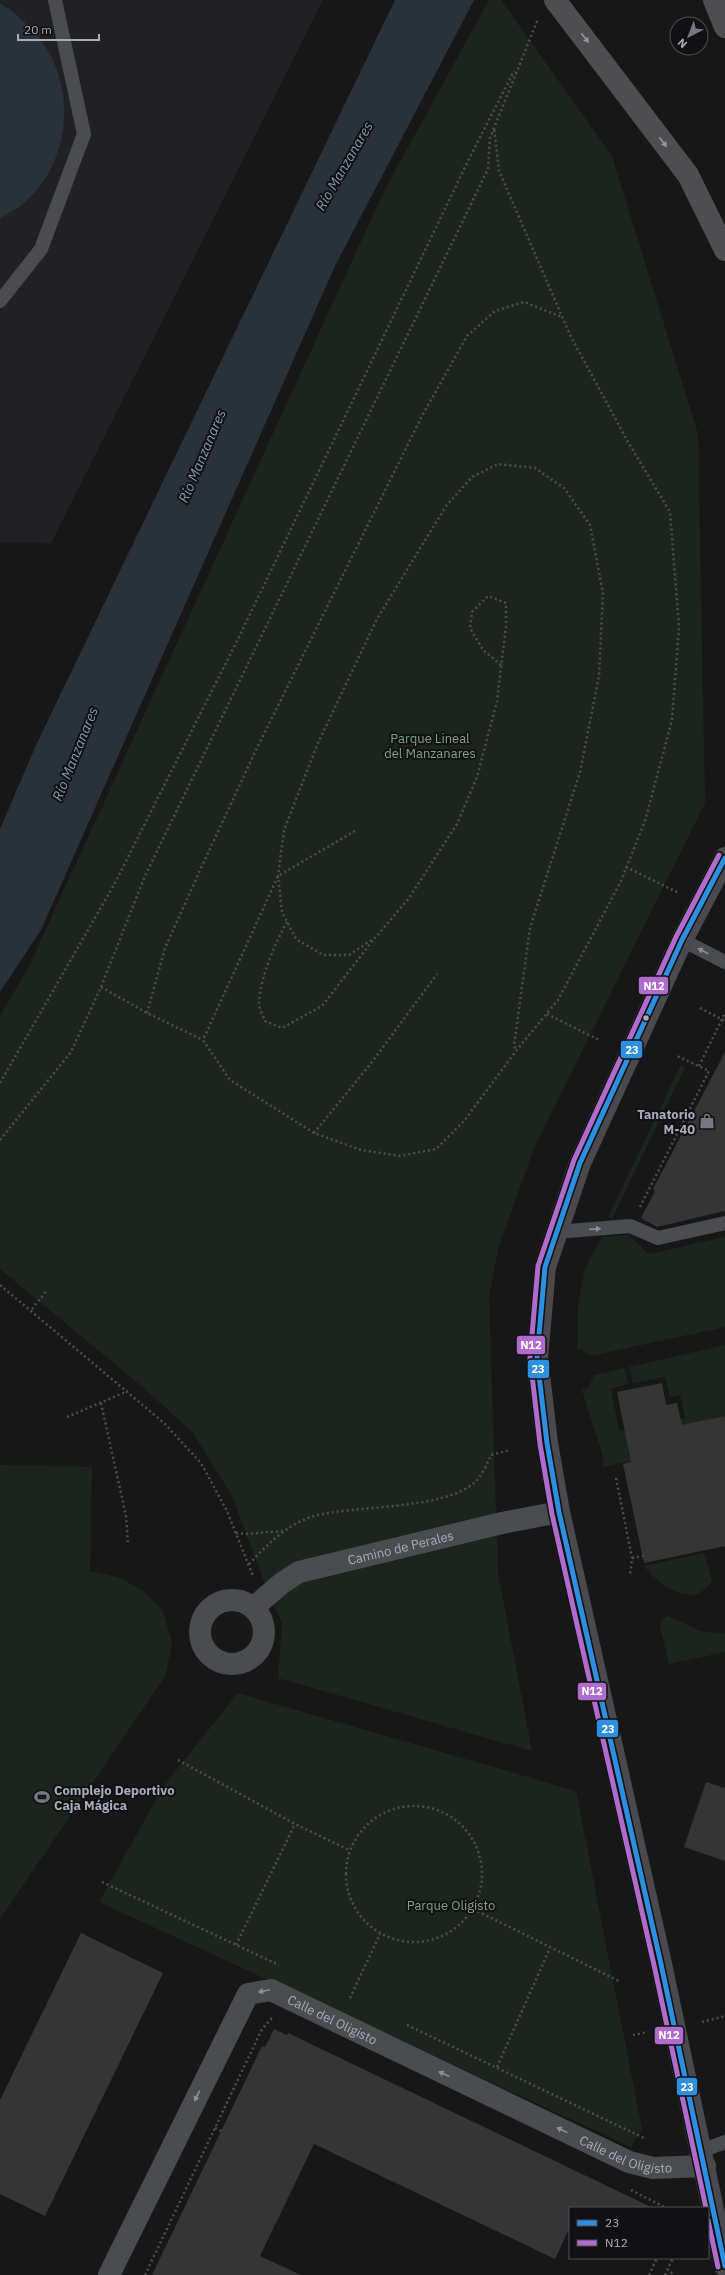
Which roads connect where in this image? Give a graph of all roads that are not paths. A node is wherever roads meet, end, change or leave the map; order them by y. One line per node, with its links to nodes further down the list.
1 (55, 0): 6 (lane)
2 (714, 0): 4 (highway)
3 (558, 3): 5 (highway, one-way to 5)
4 (725, 27)
5 (725, 250)
6 (0, 301)
7 (723, 865): 8 (main road)
8 (682, 940): 9 (lane, one-way to 8); 11 (main road)
9 (725, 962)
10 (725, 1223): 11 (lane, one-way to 10)
11 (556, 1232): 12 (main road)
12 (560, 1512): 13 (street, Camino de Perales); 15 (main road)
13 (253, 1608)
14 (725, 2142): 15 (lane)
15 (703, 2159): 16 (main road); 17 (street, Calle del Oligisto, one-way to 17)
16 (725, 2266)
17 (109, 2275)

